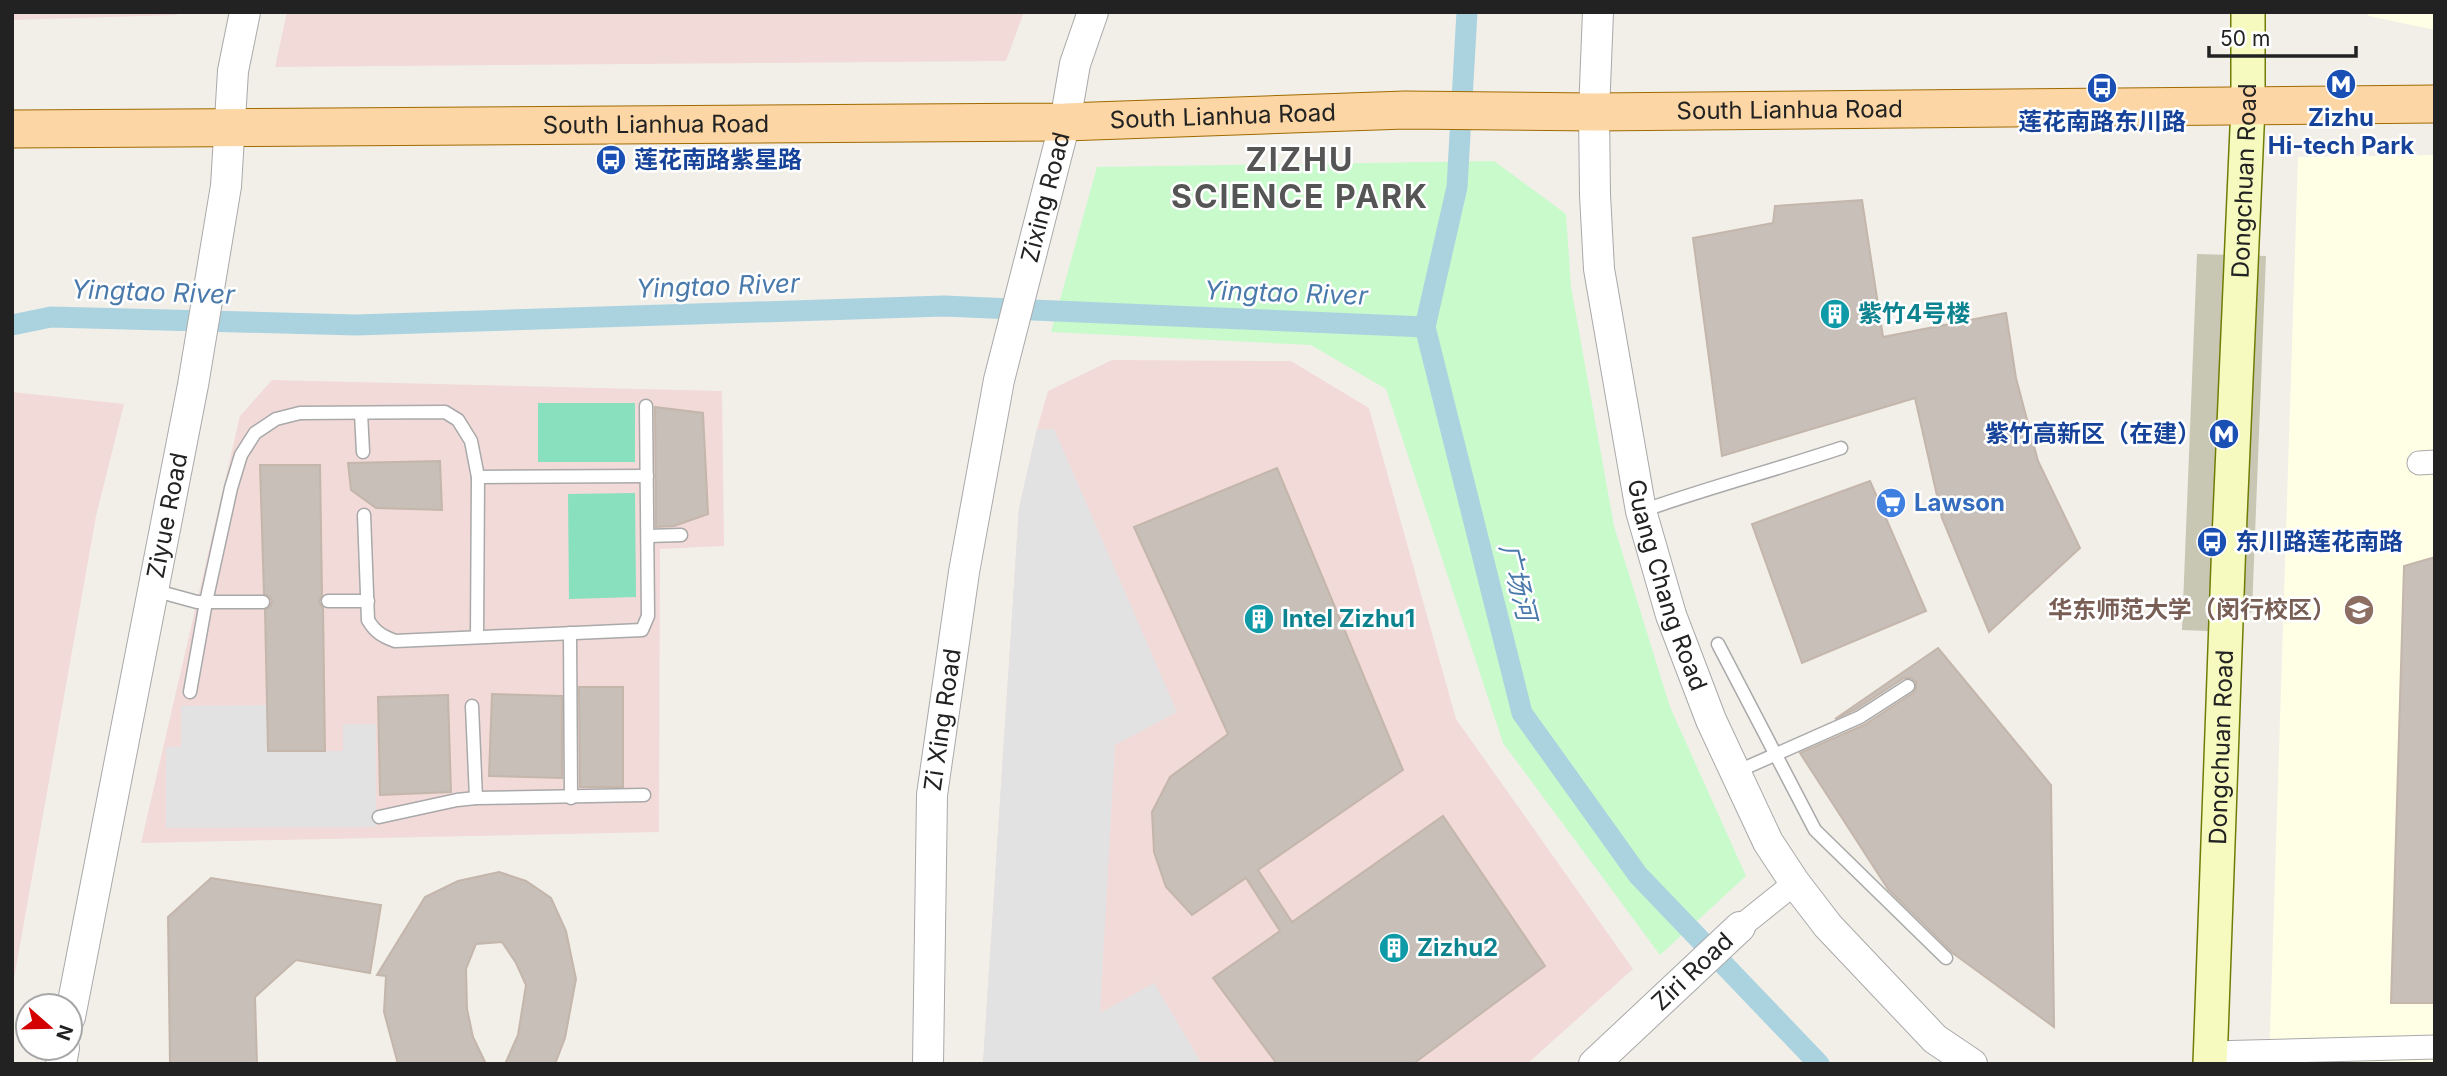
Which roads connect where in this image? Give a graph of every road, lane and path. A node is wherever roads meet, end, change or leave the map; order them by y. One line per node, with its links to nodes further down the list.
1 (245, 12): 9 (street, Ziyue Road)
2 (1093, 12): 8 (street, Zixing Road)
3 (1598, 12): 7 (street, Guang Chang Road)
4 (2248, 12): 6 (main road, Dongchuan Road)
5 (2435, 104): 6 (main road, South Lianhua Road)
6 (2248, 106): 7 (main road, South Lianhua Road); 44 (main road, Dongchuan Road)
7 (1594, 112): 8 (main road, South Lianhua Road); 18 (street, Guang Chang Road)
8 (1065, 122): 9 (main road, South Lianhua Road); 11 (street, Zixing Road)
9 (231, 127): 10 (main road, South Lianhua Road); 22 (street, Ziyue Road)
10 (12, 129)
11 (999, 380): 45 (street, Zi Xing Road)
12 (646, 406): 16 (lane)
13 (361, 413): 15 (lane); 17 (lane); 25 (lane)
14 (1841, 448): 18 (lane)
15 (363, 452)
16 (647, 476): 17 (lane); 21 (lane)
17 (478, 477): 28 (lane)
18 (1641, 511): 34 (street, Guang Chang Road)
19 (364, 515): 24 (lane)
20 (681, 535): 21 (lane)
21 (648, 536): 27 (lane)
22 (153, 590): 25 (lane); 42 (street, Ziyue Road)
23 (328, 601): 24 (lane)
24 (368, 601): 28 (lane)
25 (206, 602): 26 (lane); 31 (lane)
26 (262, 602)
27 (570, 633): 28 (lane); 37 (lane)
28 (477, 637)
29 (1718, 644): 33 (lane)
30 (1908, 686): 33 (lane)
31 (190, 692)
32 (472, 706): 36 (lane)
33 (1776, 754): 34 (lane); 41 (lane)
34 (1735, 772): 39 (street, Guang Chang Road)
35 (643, 796): 37 (lane)
36 (476, 798): 37 (lane); 38 (lane)
37 (571, 798)
38 (379, 817)
39 (1796, 883): 40 (street, Ziri Road); 47 (street, Guang Chang Road)
40 (1740, 927): 46 (street, Ziri Road)
41 (1946, 958)
42 (75, 992)
43 (2435, 1047): 44 (street)
44 (2211, 1058)
45 (928, 1064)
46 (1594, 1064)
47 (1972, 1064)

